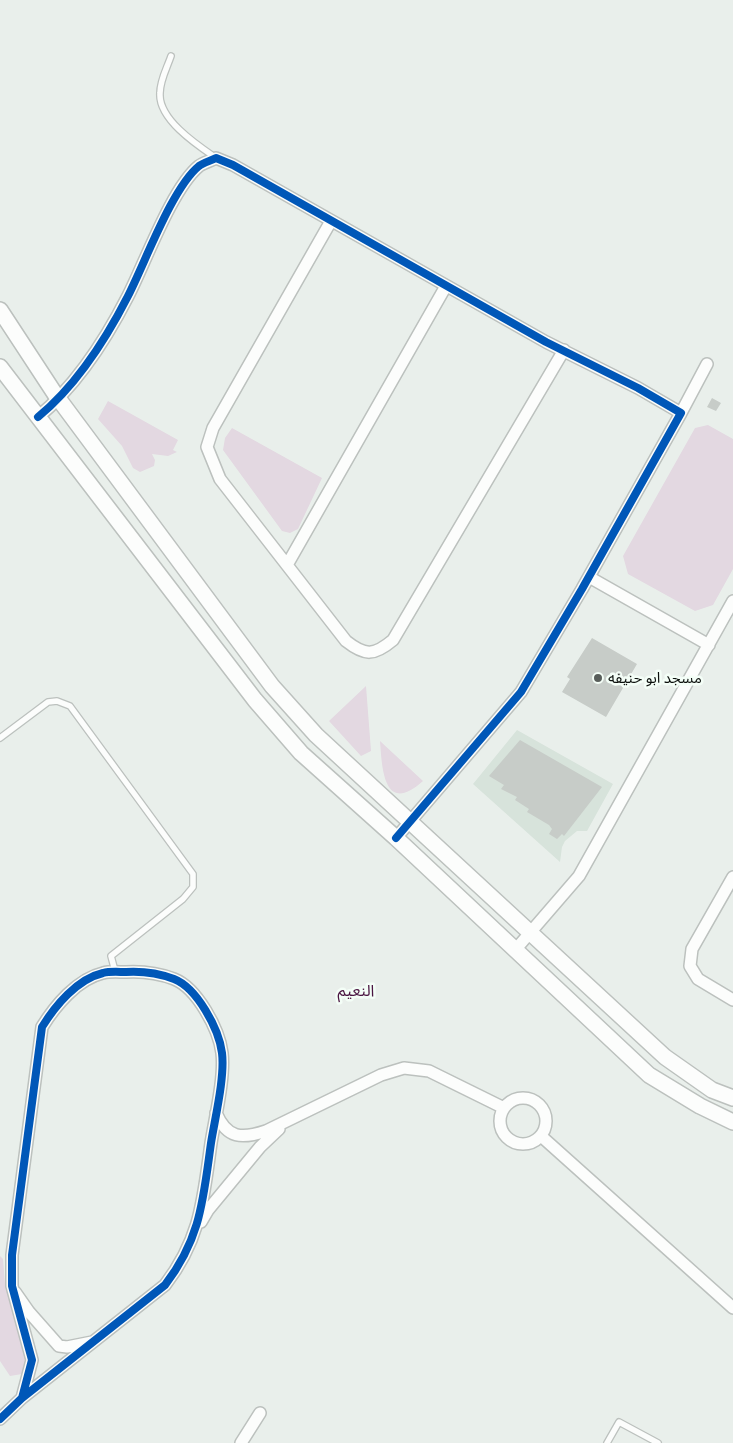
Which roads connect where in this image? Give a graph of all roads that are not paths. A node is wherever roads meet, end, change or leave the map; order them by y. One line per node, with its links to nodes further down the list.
1 (171, 56): 2 (lane)
2 (216, 158): 3 (street); 9 (street)
3 (331, 221): 4 (street); 12 (street)
4 (446, 286): 6 (street); 12 (street)
5 (0, 310): 9 (main road)
6 (564, 350): 10 (street); 12 (street)
7 (707, 364): 10 (street)
8 (0, 367): 11 (main road)
9 (59, 400): 11 (street); 17 (main road)
10 (681, 413): 13 (street)
11 (38, 417): 18 (main road)
12 (287, 565)
13 (589, 577): 15 (street); 17 (street)
14 (733, 601): 15 (street)
15 (709, 645): 20 (street)
16 (0, 738): 22 (lane)
17 (410, 822): 18 (street); 20 (main road)
18 (396, 838): 21 (main road)
19 (733, 877): 23 (street)
20 (530, 932): 21 (street); 24 (main road)
21 (516, 949): 28 (main road)
22 (115, 972): 26 (street); 31 (street)
23 (733, 1000)
24 (733, 1098)
25 (504, 1108): 27 (street); 29 (street); 29 (street)
26 (216, 1113): 27 (street); 30 (street)
27 (290, 1119): 30 (street)
28 (733, 1122)
29 (541, 1136): 32 (street)
30 (196, 1230): 33 (street)
31 (12, 1286): 33 (street); 34 (street)
32 (733, 1308)
33 (94, 1341): 34 (street)
34 (22, 1398): 36 (street)
35 (260, 1413): 37 (street)
36 (0, 1419)
37 (241, 1443)
38 (607, 1443): 39 (lane)
39 (658, 1443)

